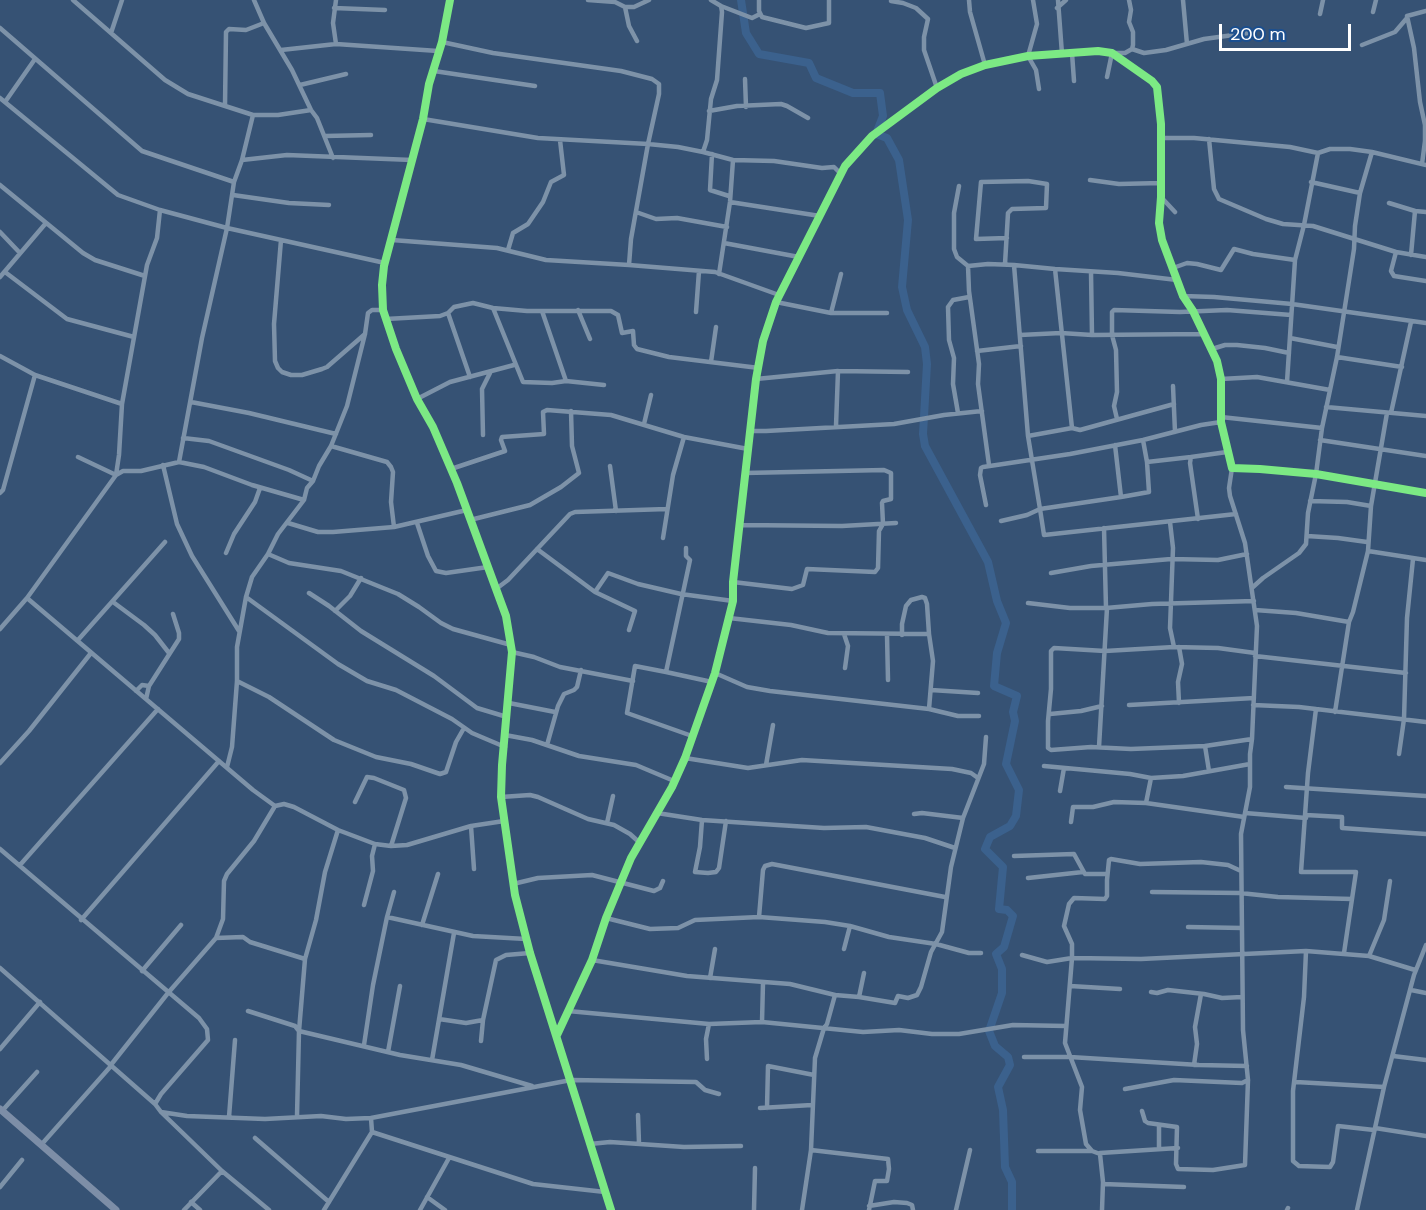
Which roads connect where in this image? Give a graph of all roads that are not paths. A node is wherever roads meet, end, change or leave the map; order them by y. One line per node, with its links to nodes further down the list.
1 (73, 0): 32 (street)
2 (122, 0): 32 (street)
3 (254, 0): 30 (street)
4 (336, 0): 22 (street)
5 (450, 0): 35 (street)
6 (588, 0): 21 (street)
7 (649, 0): 21 (street)
8 (711, 0): 20 (street)
9 (759, 0): 27 (street)
10 (829, 0): 27 (street)
11 (969, 0): 47 (street)
12 (1033, 0): 45 (street)
13 (1058, 0): 23 (street)
14 (1066, 0): 23 (street)
15 (1130, 0): 39 (street)
16 (1183, 0): 37 (street)
17 (1323, 0): 28 (street)
18 (1376, 0): 26 (street)
19 (891, 1): 57 (street)
20 (721, 6): 27 (street); 64 (street)
21 (626, 7): 34 (street)
22 (334, 8): 24 (street); 36 (street)
23 (1057, 8): 44 (street)
24 (385, 10)
25 (1426, 11): 29 (street)
26 (1372, 12)
27 (760, 14)
28 (1320, 14)
29 (1407, 18): 38 (street); 49 (street)
30 (264, 23): 40 (street); 61 (street)
31 (0, 28): 46 (street)
32 (111, 33): 61 (street)
33 (1248, 33): 37 (street)
34 (637, 41)
35 (442, 42): 41 (street); 74 (street)
36 (336, 44): 40 (street); 41 (street)
37 (1187, 44): 39 (street)
38 (1362, 45)
39 (1132, 49): 43 (street)
40 (281, 50): 55 (street)
41 (438, 51): 48 (street)
42 (1072, 53): 43 (street); 44 (street); 54 (street)
43 (1112, 53): 52 (street); 71 (street)
44 (1062, 54): 45 (street)
45 (1028, 56): 47 (street); 58 (street)
46 (35, 59): 60 (street); 86 (street)
47 (985, 64): 57 (street)
48 (434, 71): 56 (street); 67 (street)
49 (1417, 72): 50 (street); 68 (street)
50 (1424, 73)
51 (346, 74): 55 (street)
52 (1107, 77)
53 (745, 79): 62 (street)
54 (1074, 81)
55 (300, 85): 63 (street)
56 (535, 86)
57 (937, 88): 84 (street)
58 (1039, 89)
59 (0, 98): 60 (street)
60 (5, 102): 98 (street)
61 (225, 105): 65 (street)
62 (746, 107): 64 (street); 66 (street)
63 (311, 110): 65 (street); 70 (street)
64 (709, 111): 75 (street)
65 (253, 115): 80 (street)
66 (808, 118)
67 (423, 119): 73 (street); 81 (street)
68 (1425, 125): 83 (street)
69 (371, 135): 70 (street)
70 (326, 136): 79 (street)
71 (1161, 138): 72 (street); 88 (street)
72 (1209, 139): 77 (street); 105 (street)
73 (560, 140): 74 (street); 114 (street)
74 (648, 144): 75 (street); 100 (street)
75 (703, 152): 78 (street)
76 (1372, 152): 77 (street); 83 (street); 91 (street)
77 (1318, 153): 87 (street)
78 (712, 154): 82 (street); 93 (street)
79 (333, 158): 80 (street); 81 (street)
80 (242, 160): 86 (street)
81 (412, 160): 111 (street)
82 (733, 160): 84 (street); 93 (street)
83 (1424, 164)
84 (840, 173): 103 (street)
85 (1090, 180): 88 (street)
86 (234, 182): 92 (street)
87 (1311, 182): 91 (street); 105 (street)
88 (1161, 183): 94 (street)
89 (0, 185): 104 (street)
90 (959, 186): 125 (street)
91 (1360, 193): 109 (street)
92 (233, 195): 97 (street); 107 (street)
93 (729, 196): 95 (street)
94 (1161, 197): 101 (street); 126 (street)
95 (730, 202): 103 (street); 106 (street)
96 (1389, 203): 99 (street)
97 (329, 205)
98 (160, 210): 107 (street); 133 (street)
99 (1415, 211): 102 (street); 117 (street)
100 (636, 212): 106 (street); 123 (street)
101 (1175, 212)
102 (1426, 213)
103 (820, 216): 118 (street)
104 (46, 223): 116 (street); 133 (street)
105 (1304, 225): 109 (street); 120 (street)
106 (727, 227): 113 (street)
107 (227, 228): 110 (street); 191 (street)
108 (0, 232): 116 (street)
109 (1353, 237): 115 (street); 151 (street)
110 (281, 240): 121 (street); 158 (street)
111 (392, 240): 114 (street); 121 (street)
112 (1006, 242): 112 (street); 122 (street)
113 (724, 243): 118 (street); 131 (street)
114 (508, 250): 123 (street)
115 (1396, 252): 117 (street); 136 (street)
116 (20, 253): 129 (street)
117 (1411, 255): 119 (street)
118 (799, 257): 137 (street)
119 (1426, 257)
120 (1295, 260): 126 (street); 141 (street)
121 (385, 263): 143 (street)
122 (1005, 264): 124 (street); 125 (street)
123 (629, 265): 128 (street)
124 (1014, 265): 127 (street); 160 (street)
125 (968, 266): 139 (street)
126 (1173, 268): 135 (street)
127 (1054, 269): 130 (street); 157 (street)
128 (699, 271): 131 (street); 147 (street)
129 (4, 272): 134 (street); 163 (street)
130 (1091, 272): 135 (street); 161 (street)
131 (719, 274): 137 (street)
132 (841, 274): 149 (street)
133 (145, 276): 163 (street)
134 (0, 277)
135 (1177, 280): 138 (street)
136 (1426, 281)
137 (780, 295): 140 (street)
138 (1184, 296): 141 (street); 146 (street)
139 (969, 297): 169 (street); 197 (street)
140 (776, 302): 149 (street); 176 (street)
141 (1292, 304): 151 (street); 152 (street)
142 (493, 308): 145 (street); 148 (street); 174 (street)
143 (384, 310): 153 (street); 158 (street)
144 (578, 310): 145 (street); 165 (street); 173 (street)
145 (542, 311): 184 (street)
146 (1194, 311): 152 (street); 159 (street); 162 (street)
147 (696, 312)
148 (448, 313): 153 (street); 181 (street)
149 (831, 313): 150 (street)
150 (887, 313)
151 (1344, 313): 154 (street); 167 (street)
152 (1291, 315): 164 (street)
153 (386, 319): 190 (street)
154 (1411, 322): 155 (street); 175 (street)
155 (1426, 323)
156 (716, 327): 173 (street)
157 (1061, 333): 160 (street); 161 (street); 204 (street)
158 (365, 334): 208 (street)
159 (1205, 334): 162 (street); 168 (street)
160 (1020, 335): 166 (street)
161 (1092, 335): 162 (street)
162 (1112, 335): 200 (street)
163 (134, 337): 192 (street)
164 (1290, 338): 167 (street); 170 (street)
165 (590, 339)
166 (1021, 346): 169 (street); 210 (street)
167 (1337, 347): 172 (street)
168 (1212, 349): 170 (street); 183 (street)
169 (977, 351): 196 (street)
170 (1289, 353): 185 (street)
171 (0, 356): 180 (street)
172 (1337, 357): 175 (street); 188 (street)
173 (711, 362): 176 (street)
174 (514, 365): 179 (street); 184 (street)
175 (1402, 367): 198 (street)
176 (759, 368): 182 (street)
177 (838, 371): 178 (street); 182 (street); 203 (street)
178 (908, 372)
179 (490, 373): 181 (street); 209 (street)
180 (35, 375): 192 (street); 237 (street)
181 (470, 377): 190 (street)
182 (756, 379): 206 (street)
183 (1221, 379): 185 (street); 201 (street)
184 (566, 381): 186 (street)
185 (1287, 382): 188 (street)
186 (604, 385)
187 (1173, 386): 193 (street)
188 (1330, 390): 194 (street)
189 (651, 394): 202 (street)
190 (417, 399): 230 (street)
191 (191, 402): 208 (street); 212 (street)
192 (122, 404): 233 (street)
193 (1174, 404): 200 (street); 207 (street)
194 (1326, 407): 198 (street); 205 (street)
195 (571, 411): 202 (street); 230 (street); 250 (street)
196 (982, 411): 197 (street); 227 (street)
197 (958, 413): 203 (street)
198 (1389, 413): 199 (street); 218 (street)
199 (1426, 416)
200 (1117, 419): 204 (street)
201 (1221, 420): 205 (street); 207 (street); 219 (street)
202 (644, 424): 211 (street)
203 (836, 426): 206 (street)
204 (1072, 428): 210 (street)
205 (1322, 428): 214 (street)
206 (751, 430): 217 (street)
207 (1175, 432): 213 (street)
208 (336, 434): 216 (street)
209 (483, 435)
210 (1028, 436): 223 (street)
211 (684, 437): 217 (street); 244 (street)
212 (183, 438): 224 (street); 234 (street)
213 (1143, 440): 215 (street); 225 (street)
214 (1320, 440): 218 (street); 232 (street)
215 (1115, 446): 223 (street); 239 (street)
216 (331, 447): 234 (street); 258 (street)
217 (748, 449): 231 (street)
218 (1379, 449): 220 (street); 235 (street)
219 (1227, 452): 222 (street); 229 (street)
220 (1426, 456)
221 (78, 457): 233 (street)
222 (1191, 457): 225 (street); 249 (street)
223 (1033, 460): 227 (street); 245 (street)
224 (178, 462): 226 (street); 236 (street)
225 (1147, 462): 239 (street)
226 (163, 465): 233 (street); 298 (street)
227 (989, 465): 242 (street)
228 (610, 466): 247 (street)
229 (1232, 468): 232 (street); 248 (street)
230 (450, 469): 246 (street)
231 (745, 473): 256 (street); 257 (street)
232 (1316, 474): 235 (street); 241 (street)
233 (116, 475): 284 (street)
234 (313, 481): 240 (street)
235 (1376, 484): 238 (street); 243 (street)
236 (260, 488): 240 (street); 267 (street)
237 (0, 493)
238 (1426, 493)
239 (1121, 497): 245 (street)
240 (303, 500): 253 (street)
241 (1310, 501): 243 (street); 260 (street)
242 (986, 504)
243 (1371, 506): 263 (street)
244 (667, 509): 247 (street); 261 (street)
245 (1040, 509): 251 (street); 259 (street)
246 (467, 510): 250 (street); 254 (street)
247 (615, 511): 265 (street)
248 (1236, 514): 249 (street); 269 (street)
249 (1198, 519): 252 (street)
250 (470, 520): 274 (street)
251 (1001, 521)
252 (1170, 522): 259 (street); 270 (street)
253 (288, 523): 258 (street); 268 (street)
254 (417, 523): 258 (street); 274 (street)
255 (896, 523): 256 (street)
256 (883, 524): 257 (street); 277 (street)
257 (740, 525): 277 (street)
258 (394, 527)
259 (1104, 528): 273 (street)
260 (1307, 536): 263 (street); 278 (street)
261 (663, 538)
262 (165, 542): 287 (street)
263 (1367, 542): 266 (street)
264 (686, 548): 282 (street)
265 (537, 549): 279 (street); 280 (street)
266 (1368, 551): 271 (street); 295 (street)
267 (226, 553)
268 (268, 554): 276 (street); 283 (street)
269 (1247, 554): 270 (street); 278 (street)
270 (1171, 559): 273 (street); 289 (street)
271 (1413, 559): 272 (street); 316 (street)
272 (1426, 560)
273 (1104, 565): 275 (street); 290 (street)
274 (488, 567): 279 (street)
275 (1051, 573)
276 (361, 579): 292 (street); 304 (street)
277 (733, 582): 285 (street)
278 (1252, 587): 286 (street)
279 (496, 589): 304 (street)
280 (595, 592): 282 (street); 297 (street)
281 (309, 593): 292 (street)
282 (681, 594): 285 (street); 314 (street)
283 (246, 597): 298 (street); 345 (street)
284 (27, 598): 296 (street); 303 (street)
285 (733, 601): 294 (street)
286 (1254, 601): 289 (street); 291 (street)
287 (113, 602): 303 (street); 309 (street)
288 (1028, 603): 290 (street)
289 (1172, 604): 290 (street); 305 (street)
290 (1106, 608): 306 (street)
291 (1255, 610): 295 (street); 310 (street)
292 (335, 611): 341 (street)
293 (173, 614): 309 (street)
294 (729, 618): 299 (street); 315 (street)
295 (1349, 622): 311 (street)
296 (0, 628)
297 (629, 630)
298 (239, 632): 318 (street)
299 (844, 634): 301 (street); 312 (street)
300 (929, 634): 302 (street); 302 (street); 322 (street)
301 (887, 635): 302 (street); 317 (street)
302 (902, 635)
303 (78, 640): 308 (street)
304 (511, 645): 307 (street)
305 (1176, 647): 306 (street); 310 (street); 328 (street)
306 (1104, 651): 331 (street); 338 (street)
307 (512, 652): 313 (street); 327 (street)
308 (91, 653): 323 (street); 357 (street)
309 (169, 653): 321 (street)
310 (1255, 654): 311 (street); 325 (street)
311 (1342, 665): 316 (street); 337 (street)
312 (845, 668)
313 (581, 670): 319 (street); 336 (street)
314 (666, 672): 319 (street); 320 (street)
315 (715, 673): 320 (street); 333 (street)
316 (1406, 674): 342 (street)
317 (888, 680)
318 (237, 681): 345 (street); 361 (street)
319 (633, 681): 347 (street)
320 (712, 682): 347 (street)
321 (149, 686): 323 (street); 326 (street)
322 (932, 690): 324 (street); 333 (street)
323 (136, 691): 326 (street)
324 (978, 693)
325 (1254, 698): 328 (street); 330 (street)
326 (146, 699): 332 (street)
327 (509, 703): 336 (street); 341 (street)
328 (1179, 703): 329 (street)
329 (1129, 705)
330 (1253, 705): 335 (street); 349 (street)
331 (1102, 706): 334 (street); 339 (street)
332 (158, 709): 356 (street); 395 (street)
333 (929, 709): 340 (street)
334 (1091, 709): 338 (street); 339 (street)
335 (1316, 709): 337 (street); 368 (street)
336 (555, 712): 350 (street)
337 (1335, 712): 342 (street)
338 (1050, 714): 353 (street)
339 (1101, 715): 353 (street)
340 (979, 716)
341 (507, 717): 346 (street)
342 (1404, 719): 343 (street); 354 (street)
343 (1426, 722)
344 (773, 725): 359 (street)
345 (464, 728): 352 (street)
346 (505, 735): 350 (street); 352 (street)
347 (692, 736): 355 (street)
348 (986, 737): 364 (street)
349 (1252, 739): 351 (street); 358 (street)
350 (547, 745): 366 (street)
351 (1205, 746): 353 (street); 363 (street)
352 (505, 747): 372 (street)
353 (1100, 747)
354 (1400, 754)
355 (685, 758): 359 (street); 366 (street)
356 (219, 761): 361 (street); 415 (street)
357 (0, 763)
358 (1250, 764): 363 (street); 378 (street)
359 (766, 765): 364 (street)
360 (1044, 766): 362 (street)
361 (227, 767): 375 (street)
362 (1064, 768): 365 (street); 369 (street)
363 (1209, 771): 365 (street)
364 (978, 778): 380 (street)
365 (1151, 778): 374 (street)
366 (674, 781): 376 (street)
367 (1286, 787): 368 (street)
368 (1308, 789): 371 (street); 379 (street)
369 (1060, 791)
370 (613, 796): 385 (street)
371 (1426, 796)
372 (501, 797): 381 (street); 385 (street)
373 (355, 802): 391 (street)
374 (1146, 803): 378 (street); 384 (street)
375 (275, 806): 387 (street); 422 (street)
376 (657, 813): 382 (street); 389 (street)
377 (914, 814): 380 (street)
378 (1244, 815): 379 (street); 397 (street)
379 (1306, 817): 388 (street); 410 (street)
380 (963, 818): 392 (street)
381 (504, 820): 386 (street); 405 (street)
382 (702, 820): 383 (street); 383 (street)
383 (726, 821): 392 (street)
384 (1071, 822)
385 (607, 823): 389 (street)
386 (471, 826): 391 (street); 396 (street)
387 (338, 830): 390 (street); 435 (street)
388 (1426, 834)
389 (640, 843): 404 (street)
390 (375, 844): 391 (street); 411 (street)
391 (391, 846)
392 (955, 848): 409 (street)
393 (0, 849): 395 (street)
394 (1014, 856): 398 (street)
395 (20, 865): 415 (street)
396 (474, 869)
397 (1241, 871): 400 (street); 408 (street)
398 (1083, 872): 400 (street); 401 (street)
399 (438, 874): 417 (street)
400 (1107, 874): 436 (street)
401 (1028, 878)
402 (663, 881): 404 (street)
403 (1390, 881): 434 (street)
404 (620, 883): 405 (street); 414 (street)
405 (513, 884): 423 (street)
406 (394, 892): 413 (street)
407 (1152, 892): 408 (street)
408 (1240, 893): 410 (street); 420 (street)
409 (945, 897): 412 (street); 424 (street)
410 (1352, 898): 432 (street)
411 (364, 905)
412 (759, 917): 414 (street); 418 (street)
413 (387, 918): 417 (street); 468 (street)
414 (606, 918): 437 (street)
415 (81, 920): 440 (street)
416 (181, 925): 440 (street)
417 (422, 925): 421 (street)
418 (850, 926): 424 (street); 427 (street)
419 (1188, 927): 420 (street)
420 (1242, 928): 431 (street)
421 (454, 933): 423 (street); 458 (street)
422 (216, 938): 435 (street); 449 (street)
423 (526, 939): 429 (street)
424 (936, 944): 430 (street); 453 (street)
425 (1426, 945): 439 (street)
426 (714, 949): 442 (street)
427 (844, 949)
428 (1306, 951): 431 (street); 432 (street); 484 (street)
429 (530, 953): 459 (street); 465 (street)
430 (981, 953)
431 (1242, 953): 436 (street); 454 (street)
432 (1344, 953): 434 (street)
433 (1022, 955): 436 (street)
434 (1369, 956): 439 (street)
435 (305, 958): 464 (street)
436 (1072, 958): 445 (street)
437 (592, 960): 442 (street); 457 (street)
438 (0, 968): 455 (street)
439 (1415, 970): 447 (street)
440 (142, 971): 449 (street)
441 (864, 974): 453 (street)
442 (710, 978): 443 (street)
443 (763, 983): 452 (street); 460 (street)
444 (400, 986): 470 (street)
445 (1070, 986): 446 (street); 462 (street)
446 (1120, 989)
447 (1411, 990): 450 (street); 471 (street)
448 (1151, 992): 451 (street)
449 (168, 993): 478 (street); 489 (street)
450 (1426, 993)
451 (1201, 994): 454 (street); 477 (street)
452 (835, 995): 453 (street); 463 (street)
453 (859, 997)
454 (1242, 998): 479 (street)
455 (40, 1002): 469 (street); 478 (street)
456 (248, 1011): 464 (street)
457 (568, 1011): 461 (street); 465 (street)
458 (439, 1019): 459 (street); 475 (street)
459 (483, 1020): 467 (street)
460 (762, 1022): 461 (street); 463 (street)
461 (709, 1024): 474 (street)
462 (1066, 1026): 463 (street); 473 (street)
463 (824, 1028): 481 (street)
464 (299, 1031): 468 (street); 497 (street)
465 (557, 1035): 482 (street)
466 (235, 1040): 498 (street)
467 (481, 1041)
468 (364, 1045): 470 (street)
469 (0, 1049)
470 (388, 1052): 475 (street)
471 (1393, 1056): 476 (street); 486 (street)
472 (1024, 1057): 473 (street)
473 (1070, 1057): 477 (street); 514 (street)
474 (708, 1059)
475 (432, 1060): 485 (street)
476 (1426, 1060)
477 (1194, 1065): 479 (street)
478 (111, 1066): 489 (street); 507 (street)
479 (1247, 1066): 483 (street)
480 (37, 1072): 493 (street)
481 (814, 1075): 490 (street); 492 (street)
482 (571, 1080): 485 (street); 488 (street); 506 (street)
483 (1248, 1080): 487 (street); 510 (street)
484 (1296, 1082): 486 (street); 501 (street)
485 (534, 1087): 499 (street)
486 (1384, 1087): 501 (street)
487 (1125, 1089)
488 (719, 1094)
489 (155, 1104): 495 (street)
490 (812, 1105): 492 (street); 511 (street)
491 (760, 1108): 492 (street)
492 (767, 1108)
493 (1, 1110): 507 (main road)
494 (1142, 1111): 500 (street)
495 (161, 1112): 498 (street); 518 (street)
496 (638, 1115): 505 (street)
497 (297, 1116): 498 (street); 499 (street)
498 (229, 1117)
499 (371, 1118): 502 (street)
500 (1159, 1125): 509 (street); 510 (street)
501 (1374, 1129): 503 (street); 540 (street)
502 (372, 1132): 515 (street); 524 (street)
503 (1426, 1136)
504 (255, 1138): 524 (street)
505 (639, 1143): 506 (street); 508 (street)
506 (590, 1144): 522 (street)
507 (40, 1146): 527 (main road)
508 (741, 1146)
509 (1159, 1148): 510 (street); 514 (street)
510 (1178, 1148)
511 (811, 1150): 526 (street); 536 (street)
512 (970, 1150): 538 (street)
513 (1038, 1151): 514 (street)
514 (1095, 1152): 519 (street)
515 (449, 1158): 522 (street); 523 (street)
516 (21, 1160): 520 (street)
517 (754, 1168): 535 (street)
518 (222, 1171): 525 (street); 530 (street)
519 (1103, 1184): 521 (street); 539 (street)
520 (0, 1187)
521 (1184, 1187)
522 (605, 1192): 534 (street)
523 (428, 1197): 532 (street); 533 (street)
524 (329, 1202): 531 (street)
525 (192, 1203): 528 (street); 529 (street)
526 (869, 1208): 537 (street)
527 (116, 1210)
528 (184, 1210)
529 (200, 1210)
530 (269, 1210)
531 (324, 1210)
532 (420, 1210)
533 (445, 1210)
534 (611, 1210)
535 (754, 1210)
536 (802, 1210)
537 (913, 1210)
538 (957, 1210)
539 (1102, 1210)
540 (1357, 1210)

